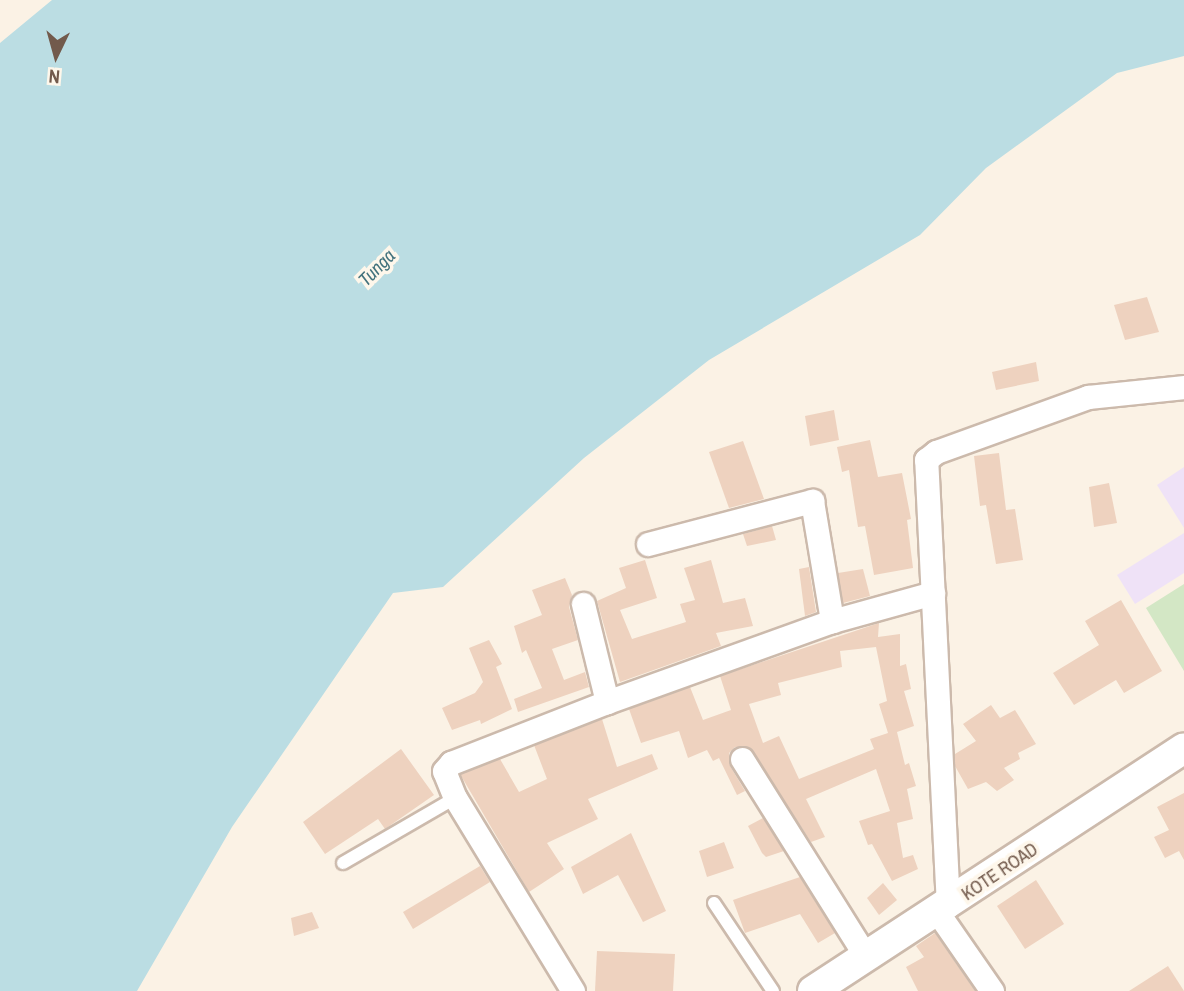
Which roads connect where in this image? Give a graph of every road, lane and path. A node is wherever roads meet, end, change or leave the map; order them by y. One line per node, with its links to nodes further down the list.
1 (1184, 387): 3 (street)
2 (648, 544): 5 (street)
3 (933, 593): 5 (street); 12 (street)
4 (583, 604): 6 (street)
5 (832, 621): 6 (street)
6 (607, 702): 9 (street)
7 (1184, 748): 12 (street, KOTE ROAD)
8 (742, 759): 13 (street)
9 (454, 798): 10 (lane); 14 (street)
10 (344, 863)
11 (713, 903): 15 (lane)
12 (943, 910): 13 (street, KOTE ROAD); 17 (street)
13 (867, 958): 16 (street, KOTE ROAD)
14 (573, 991)
15 (773, 991)
16 (813, 991)
17 (992, 991)

